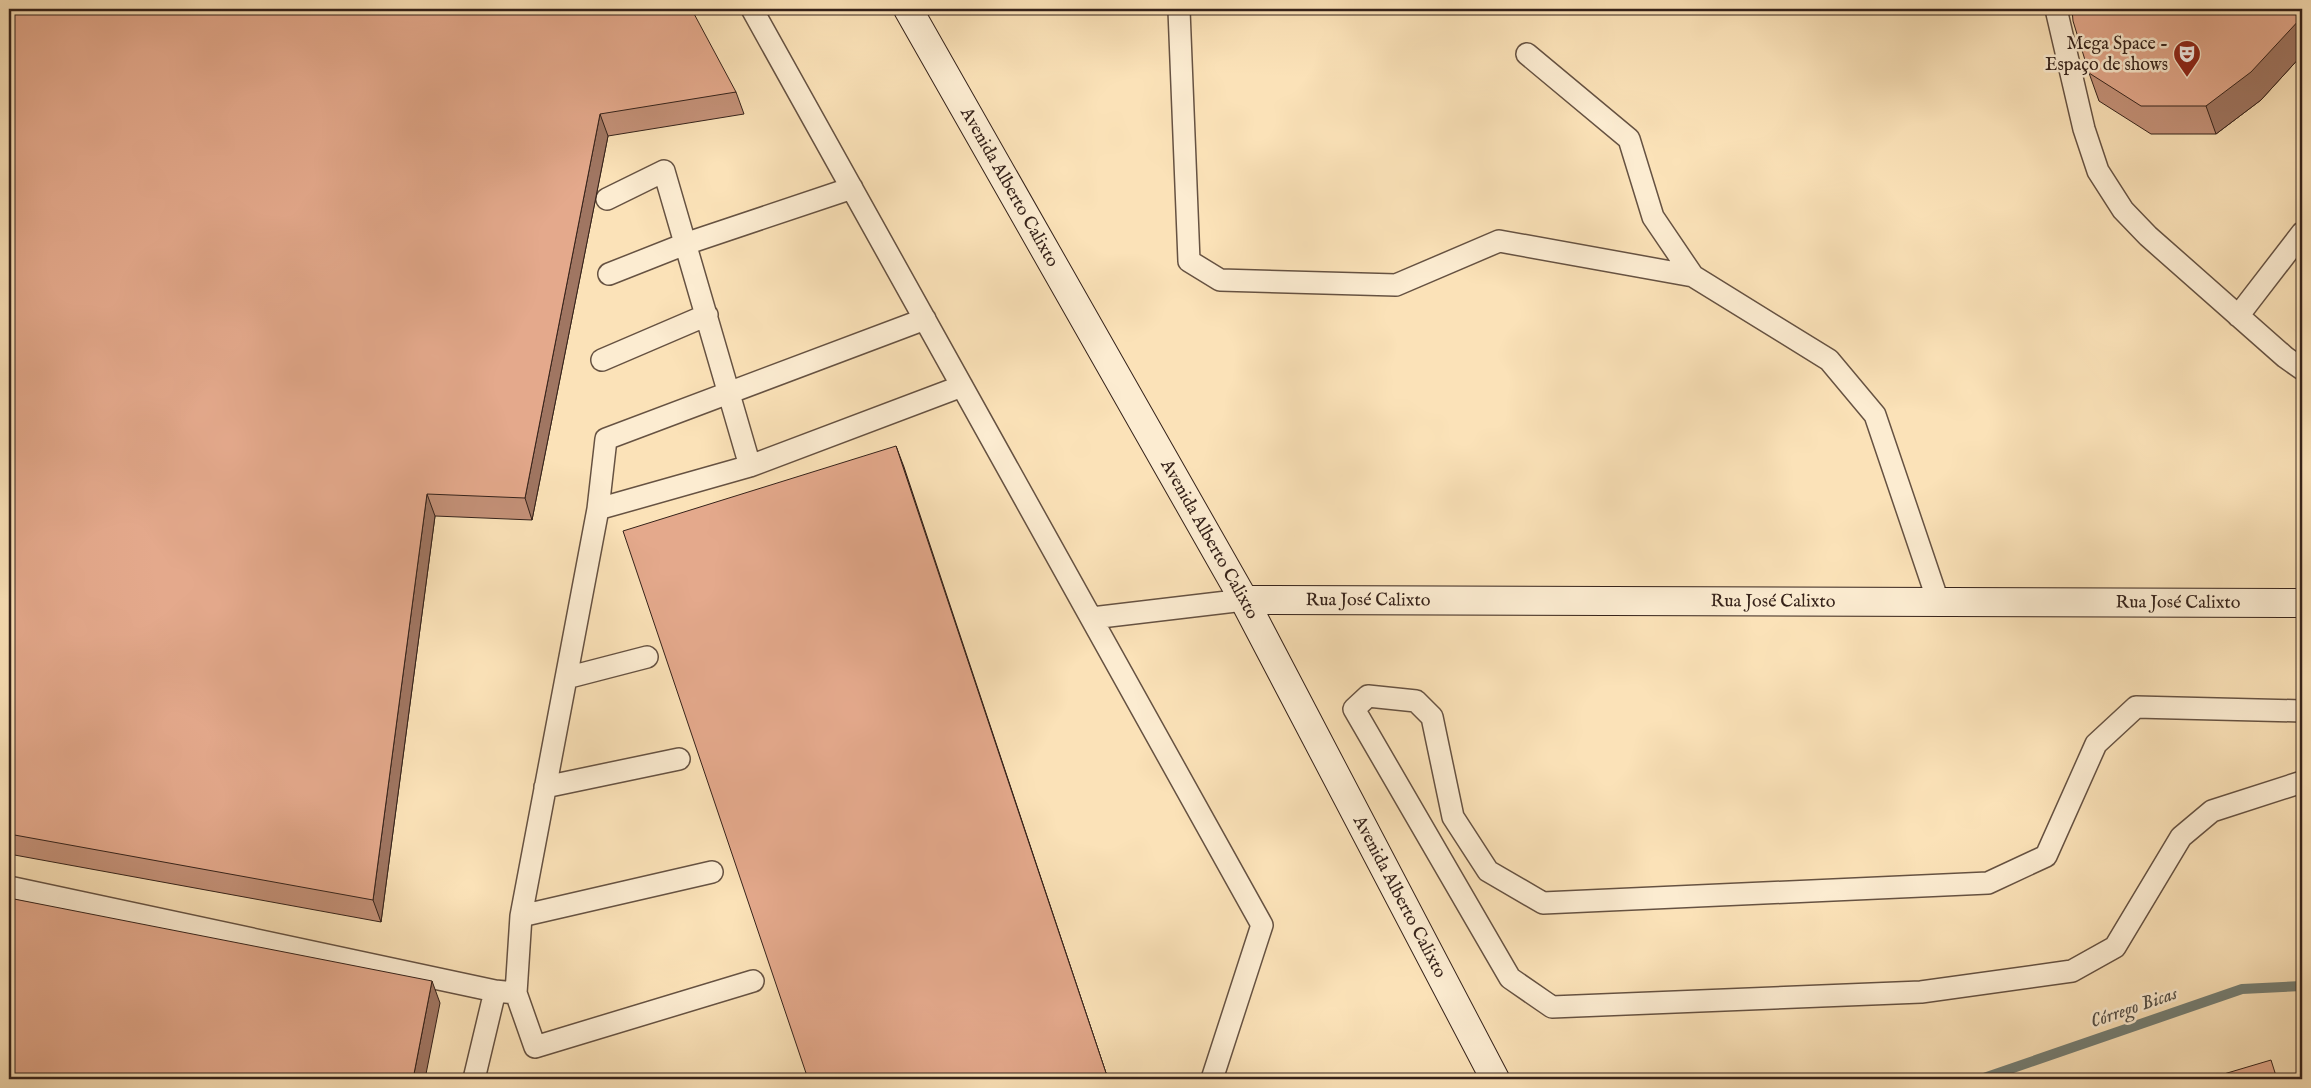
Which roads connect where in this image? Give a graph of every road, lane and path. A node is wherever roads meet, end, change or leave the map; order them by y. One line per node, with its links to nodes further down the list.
1 (752, 9): 6 (lane)
2 (908, 9): 21 (street, Avenida Alberto Calixto)
3 (2056, 9): 13 (lane)
4 (1179, 10): 11 (lane)
5 (1527, 54): 11 (lane)
6 (852, 188): 9 (lane); 14 (lane)
7 (607, 199): 9 (lane)
8 (2302, 233): 13 (lane)
9 (686, 244): 10 (lane); 12 (lane)
10 (610, 274)
11 (1693, 276): 22 (lane)
12 (707, 315): 15 (lane); 18 (lane)
13 (2238, 316): 16 (lane)
14 (925, 319): 17 (lane); 18 (lane)
15 (602, 360)
16 (2302, 369)
17 (962, 386): 19 (lane); 24 (lane)
18 (730, 392): 19 (lane); 20 (lane)
19 (750, 466): 20 (lane)
20 (598, 509): 26 (lane)
21 (1244, 600): 22 (street, Rua José Calixto); 24 (lane); 39 (street, Avenida Alberto Calixto)
22 (1938, 601): 23 (street, Rua José Calixto)
23 (2302, 603)
24 (1092, 618): 38 (lane)
25 (647, 657): 26 (lane)
26 (566, 678): 30 (lane)
27 (2302, 712): 29 (lane)
28 (679, 759): 30 (lane)
29 (2302, 782)
30 (545, 787): 33 (lane)
31 (712, 872): 33 (lane)
32 (9, 887): 35 (lane)
33 (521, 916): 36 (lane)
34 (752, 981): 36 (lane)
35 (495, 991): 36 (lane); 37 (lane)
36 (516, 993)
37 (474, 1079)
38 (1212, 1079)
39 (1495, 1079)

